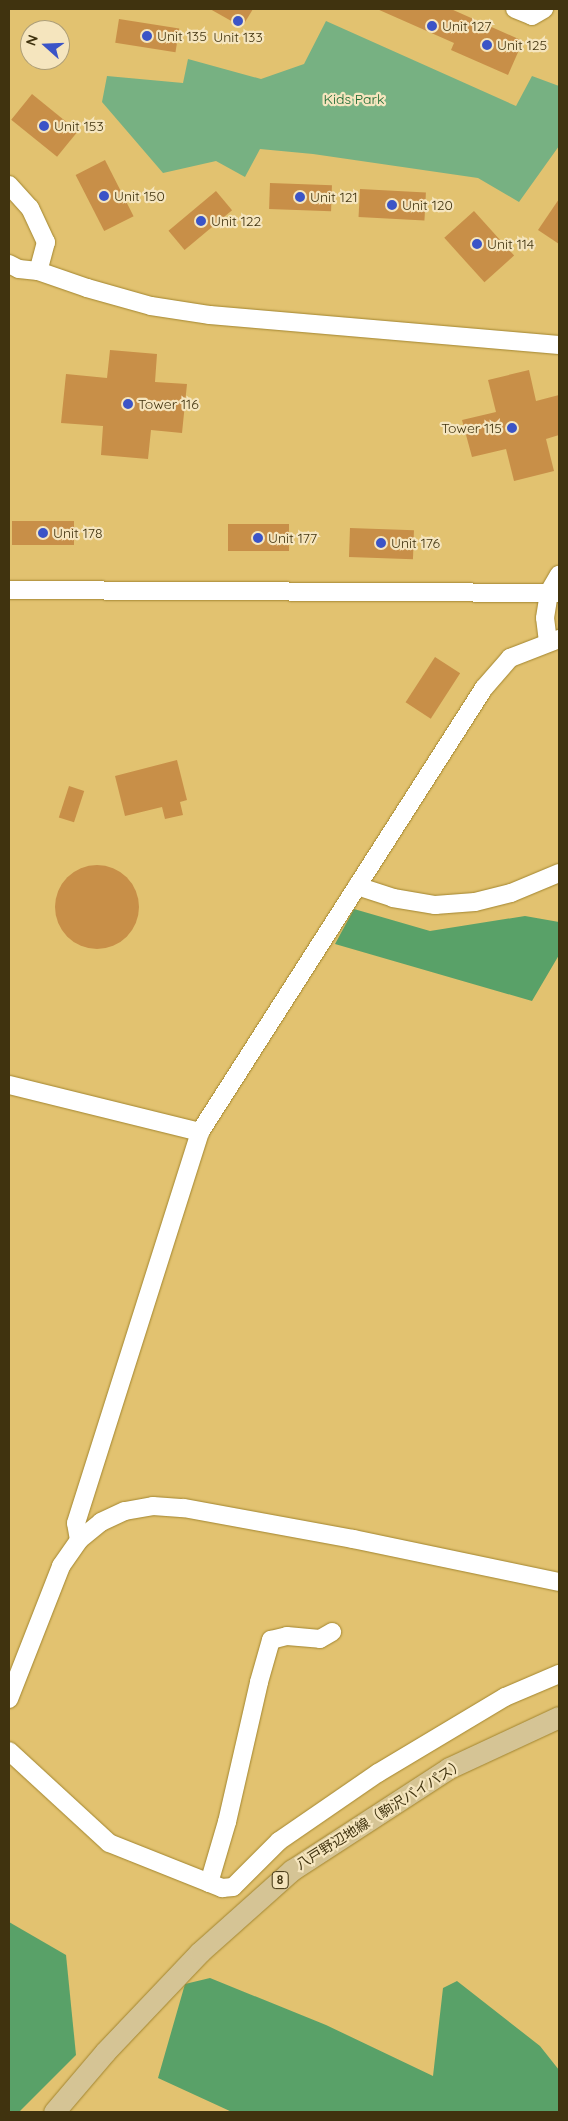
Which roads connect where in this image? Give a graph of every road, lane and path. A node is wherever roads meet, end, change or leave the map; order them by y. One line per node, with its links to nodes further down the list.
1 (515, 9): 2 (street)
2 (544, 9)
3 (9, 185): 5 (street)
4 (9, 264): 5 (street)
5 (38, 271): 6 (street)
6 (559, 345)
7 (559, 575): 9 (street)
8 (9, 590): 9 (street)
9 (554, 593): 10 (street)
10 (554, 641): 12 (street)
11 (559, 872): 12 (street)
12 (357, 886): 14 (street)
13 (9, 1084): 14 (street)
14 (200, 1132): 15 (street)
15 (79, 1540): 16 (street); 19 (street)
16 (559, 1582)
17 (332, 1632): 22 (street)
18 (559, 1674): 22 (street)
19 (9, 1699)
20 (559, 1717): 23 (main road, 八戸野辺地線（駒沢バイパス） / 8)
21 (9, 1751): 22 (street)
22 (209, 1883)
23 (54, 2112)

